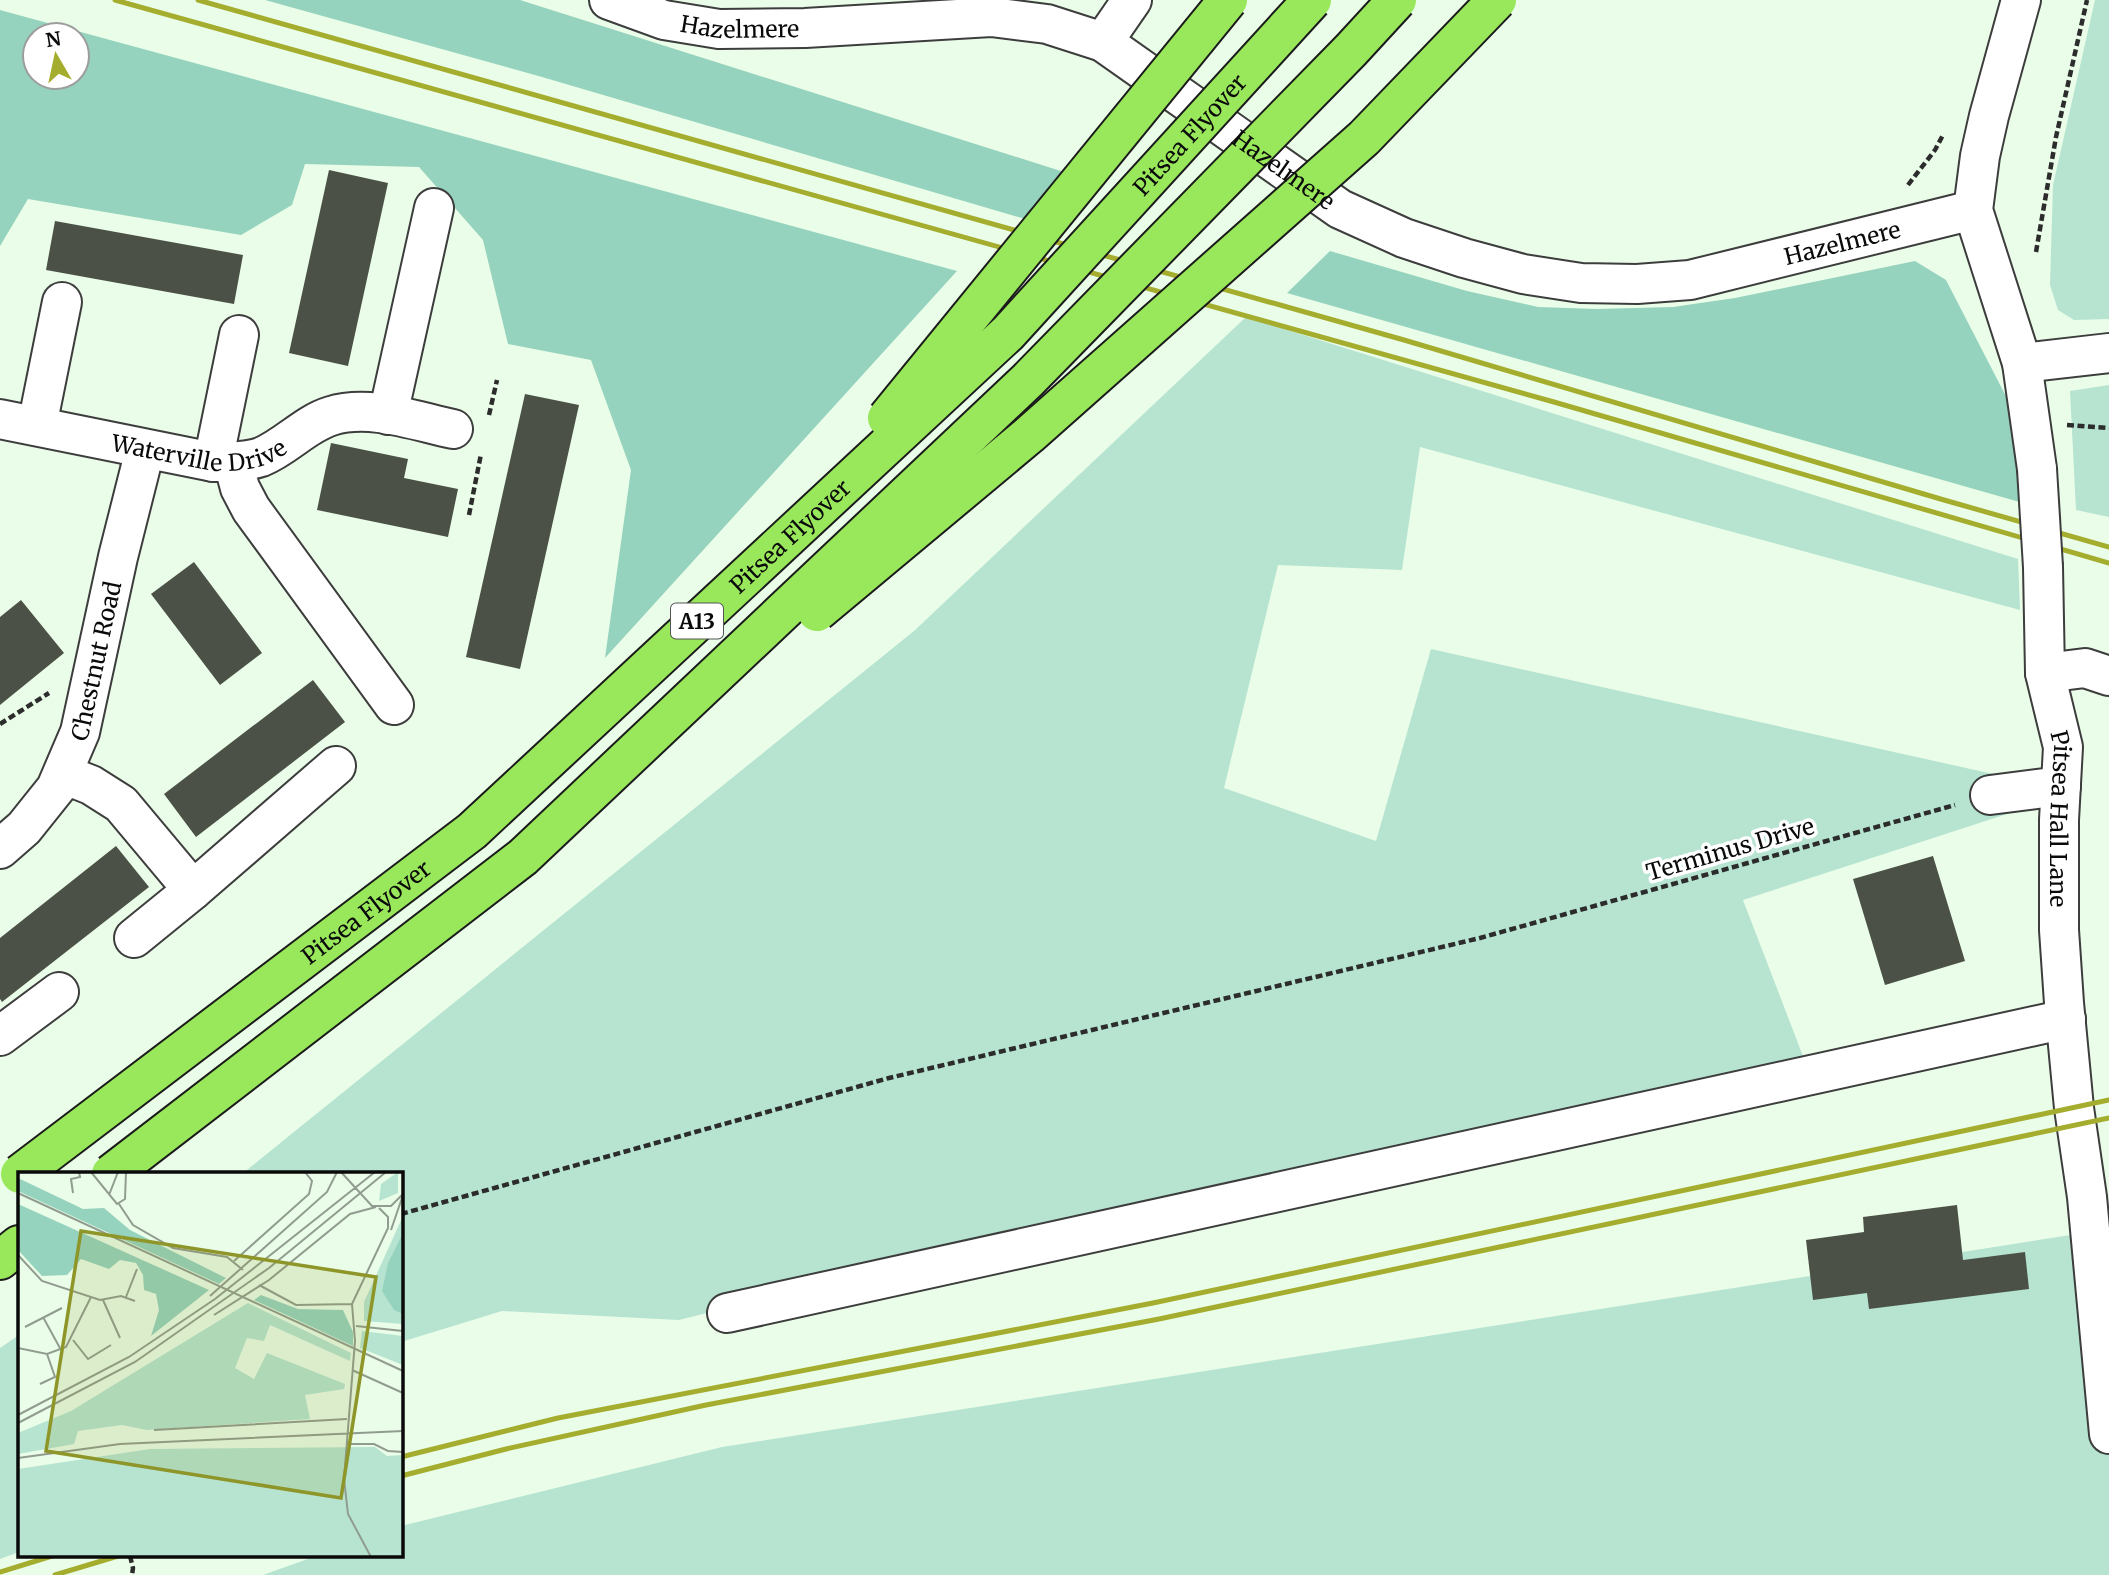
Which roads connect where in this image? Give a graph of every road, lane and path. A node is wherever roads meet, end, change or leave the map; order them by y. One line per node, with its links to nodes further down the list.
1 (609, 0): 9 (street, Hazelmere)
2 (1132, 0): 9 (street)
3 (1228, 0): 26 (highway, A13, bridge)
4 (1312, 0): 26 (highway, Pitsea Flyover / A13, bridge)
5 (1397, 0): 37 (highway, A13, bridge)
6 (1497, 0): 37 (highway, A13, bridge)
7 (2021, 0): 13 (street)
8 (2087, 0): 14 (path)
9 (1103, 42): 13 (street, Hazelmere)
10 (1948, 128): 11 (path)
11 (1899, 190)
12 (434, 208): 20 (street)
13 (1973, 210): 18 (street, Pitsea Hall Lane)
14 (2036, 252)
15 (62, 302): 21 (street)
16 (239, 335): 24 (street)
17 (2109, 353): 18 (street)
18 (2022, 363): 27 (street, Pitsea Hall Lane, bridge)
19 (497, 380): 22 (path)
20 (388, 415): 22 (street, Waterville Drive); 24 (street, Waterville Drive)
21 (18, 422): 23 (street, Waterville Drive)
22 (474, 434): 25 (path)
23 (145, 450): 24 (street, Waterville Drive); 33 (street, Chestnut Road)
24 (223, 462): 30 (street)
25 (469, 515)
26 (795, 530): 43 (highway, Pitsea Flyover / A13, bridge)
27 (2045, 673): 28 (street); 34 (street, Pitsea Hall Lane)
28 (2109, 676)
29 (52, 691): 31 (path)
30 (394, 705)
31 (0, 724)
32 (336, 766): 38 (street)
33 (63, 774): 36 (street, Chestnut Road); 38 (street)
34 (2061, 786): 35 (street); 41 (street, Pitsea Hall Lane)
35 (1990, 795): 48 (path, Terminus Drive)
36 (0, 849)
37 (523, 857): 44 (highway, A13, bridge)
38 (193, 890): 39 (street)
39 (134, 938)
40 (60, 992): 42 (street)
41 (2066, 1019): 47 (street, Pitsea Hall Lane); 51 (street)
42 (0, 1036)
43 (24, 1172)
44 (114, 1172)
45 (18, 1176): 46 (highway, Pitsea Flyover / A13)
46 (0, 1189)
47 (2098, 1195): 52 (street, Pitsea Hall Lane)
48 (402, 1214)
49 (18, 1246): 50 (highway)
50 (0, 1260)
51 (727, 1313)
52 (2109, 1434)
53 (131, 1558): 54 (path)
54 (132, 1575)

